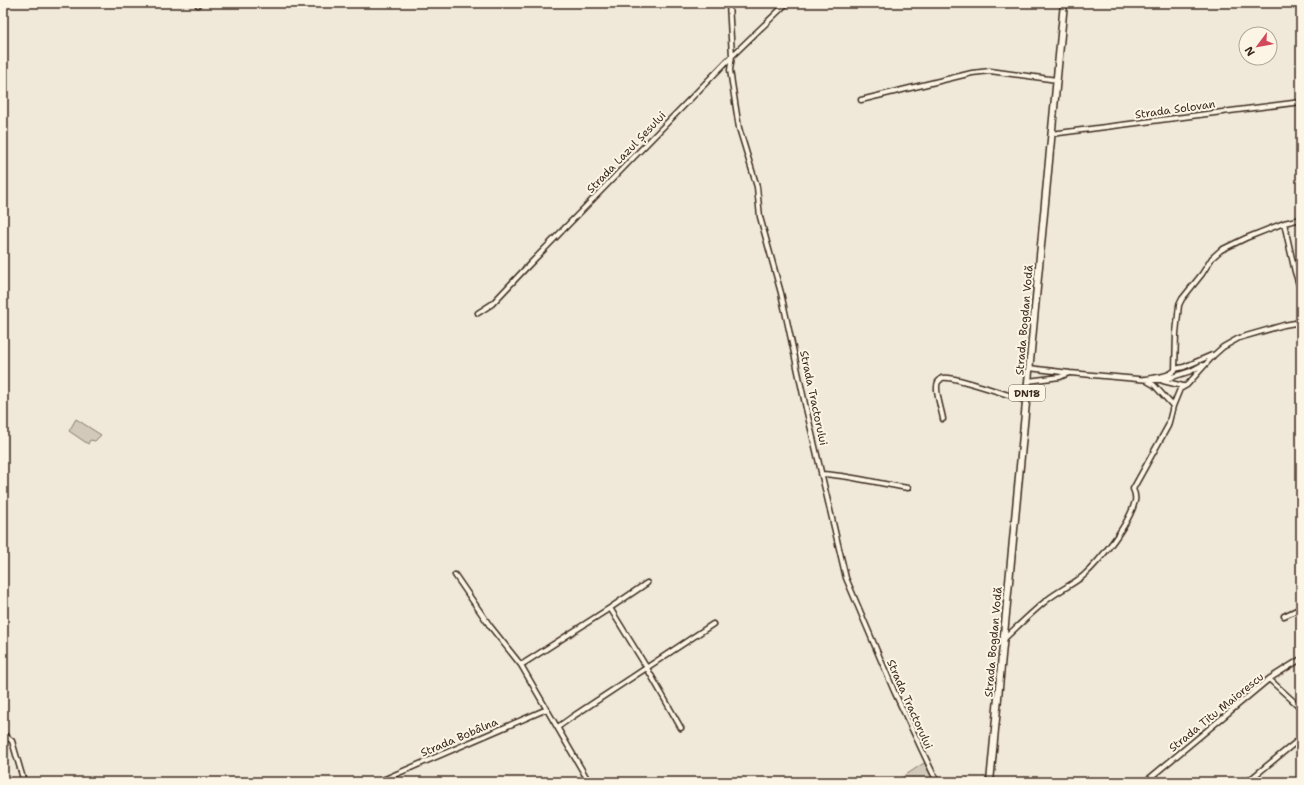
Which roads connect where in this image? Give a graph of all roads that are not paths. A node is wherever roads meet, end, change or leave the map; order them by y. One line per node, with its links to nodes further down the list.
1 (729, 3): 4 (street, Strada Tractorului)
2 (787, 3): 4 (street, Strada Lazul Șesului)
3 (1064, 3): 5 (main road, Strada Bogdan Vodă / DN18)
4 (732, 56): 12 (street, Strada Lazul Șesului); 27 (street, Strada Tractorului)
5 (1056, 80): 6 (street); 8 (main road, Strada Bogdan Vodă / DN18)
6 (861, 100)
7 (1301, 102): 8 (street, Strada Solovan)
8 (1051, 134): 16 (main road, Strada Bogdan Vodă / DN18)
9 (1301, 219): 10 (street)
10 (1284, 223): 11 (street); 17 (street)
11 (1301, 291)
12 (478, 313)
13 (1301, 322): 14 (street)
14 (1214, 355): 15 (street); 19 (street); 23 (street)
15 (1184, 367): 17 (street); 19 (street)
16 (1030, 368): 18 (street); 22 (main road, Strada Bogdan Vodă / DN18)
17 (1175, 369): 20 (street)
18 (1070, 373): 20 (street); 22 (street)
19 (1176, 376): 21 (street)
20 (1144, 379): 21 (street); 25 (street)
21 (1163, 380): 23 (street)
22 (1028, 381): 24 (main road, Strada Bogdan Vodă / DN18)
23 (1183, 386): 25 (street)
24 (1027, 401): 26 (street); 35 (main road, Strada Bogdan Vodă / DN18)
25 (1173, 406): 35 (street)
26 (943, 419)
27 (821, 474): 28 (street); 51 (street, Strada Tractorului)
28 (908, 488)
29 (455, 575): 37 (street)
30 (647, 583): 31 (street)
31 (610, 608): 37 (street); 38 (street)
32 (1301, 608): 33 (street)
33 (1284, 616)
34 (714, 624): 38 (street)
35 (1003, 639): 52 (main road, Strada Bogdan Vodă / DN18)
36 (1301, 659): 39 (street, Strada Titu Maiorescu)
37 (521, 665): 41 (street)
38 (647, 668): 42 (street); 43 (street)
39 (1269, 679): 40 (street); 53 (street, Strada Titu Maiorescu)
40 (1301, 708)
41 (547, 709): 42 (street); 46 (street, Strada Bobâlna)
42 (558, 727): 50 (street)
43 (681, 728)
44 (3, 734): 47 (street)
45 (1301, 738): 54 (street)
46 (389, 777): 48 (street, Strada Bobâlna); 49 (street)
47 (24, 782)
48 (378, 782)
49 (390, 782)
50 (589, 782)
51 (937, 782)
52 (990, 782)
53 (1145, 782)
54 (1247, 782)

